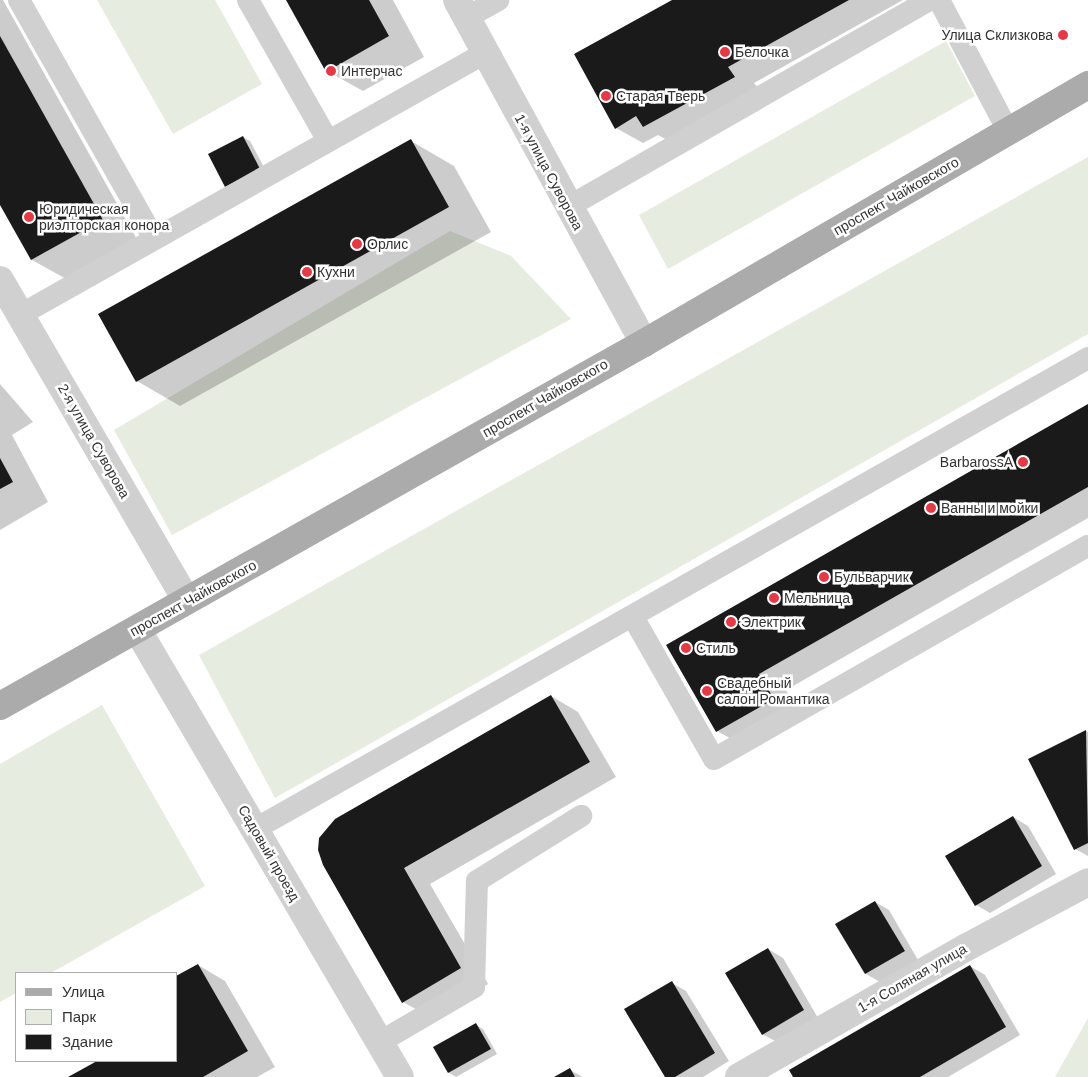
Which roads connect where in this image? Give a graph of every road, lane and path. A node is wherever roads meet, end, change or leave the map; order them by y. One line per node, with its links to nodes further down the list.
1 (19, 0): 12 (lane)
2 (248, 0): 10 (lane)
3 (498, 0): 6 (lane)
4 (929, 0): 11 (lane)
5 (939, 0): 9 (lane)
6 (462, 9): 7 (street, 1-я улица Суворова)
7 (485, 53): 10 (lane); 11 (street, 1-я улица Суворова)
8 (1088, 85): 9 (main road, проспект Чайковского)
9 (1008, 131): 15 (main road, проспект Чайковского)
10 (328, 141): 12 (lane)
11 (568, 206): 15 (street, 1-я улица Суворова)
12 (154, 239): 14 (lane)
13 (0, 280): 14 (street, 2-я улица Суворова)
14 (20, 315): 18 (street, 2-я улица Суворова)
15 (644, 343): 18 (main road, проспект Чайковского)
16 (1088, 358): 19 (lane)
17 (1088, 546): 19 (lane)
18 (187, 601): 20 (main road, проспект Чайковского)
19 (633, 618): 23 (lane)
20 (137, 629): 21 (main road, проспект Чайковского); 23 (street, Садовый проезд)
21 (0, 706)
22 (581, 816): 25 (lane)
23 (255, 829): 25 (street, Садовый проезд)
24 (1088, 882): 27 (street, 1-я Соляная улица)
25 (380, 1042): 26 (street, Садовый проезд)
26 (400, 1077)
27 (739, 1077)

